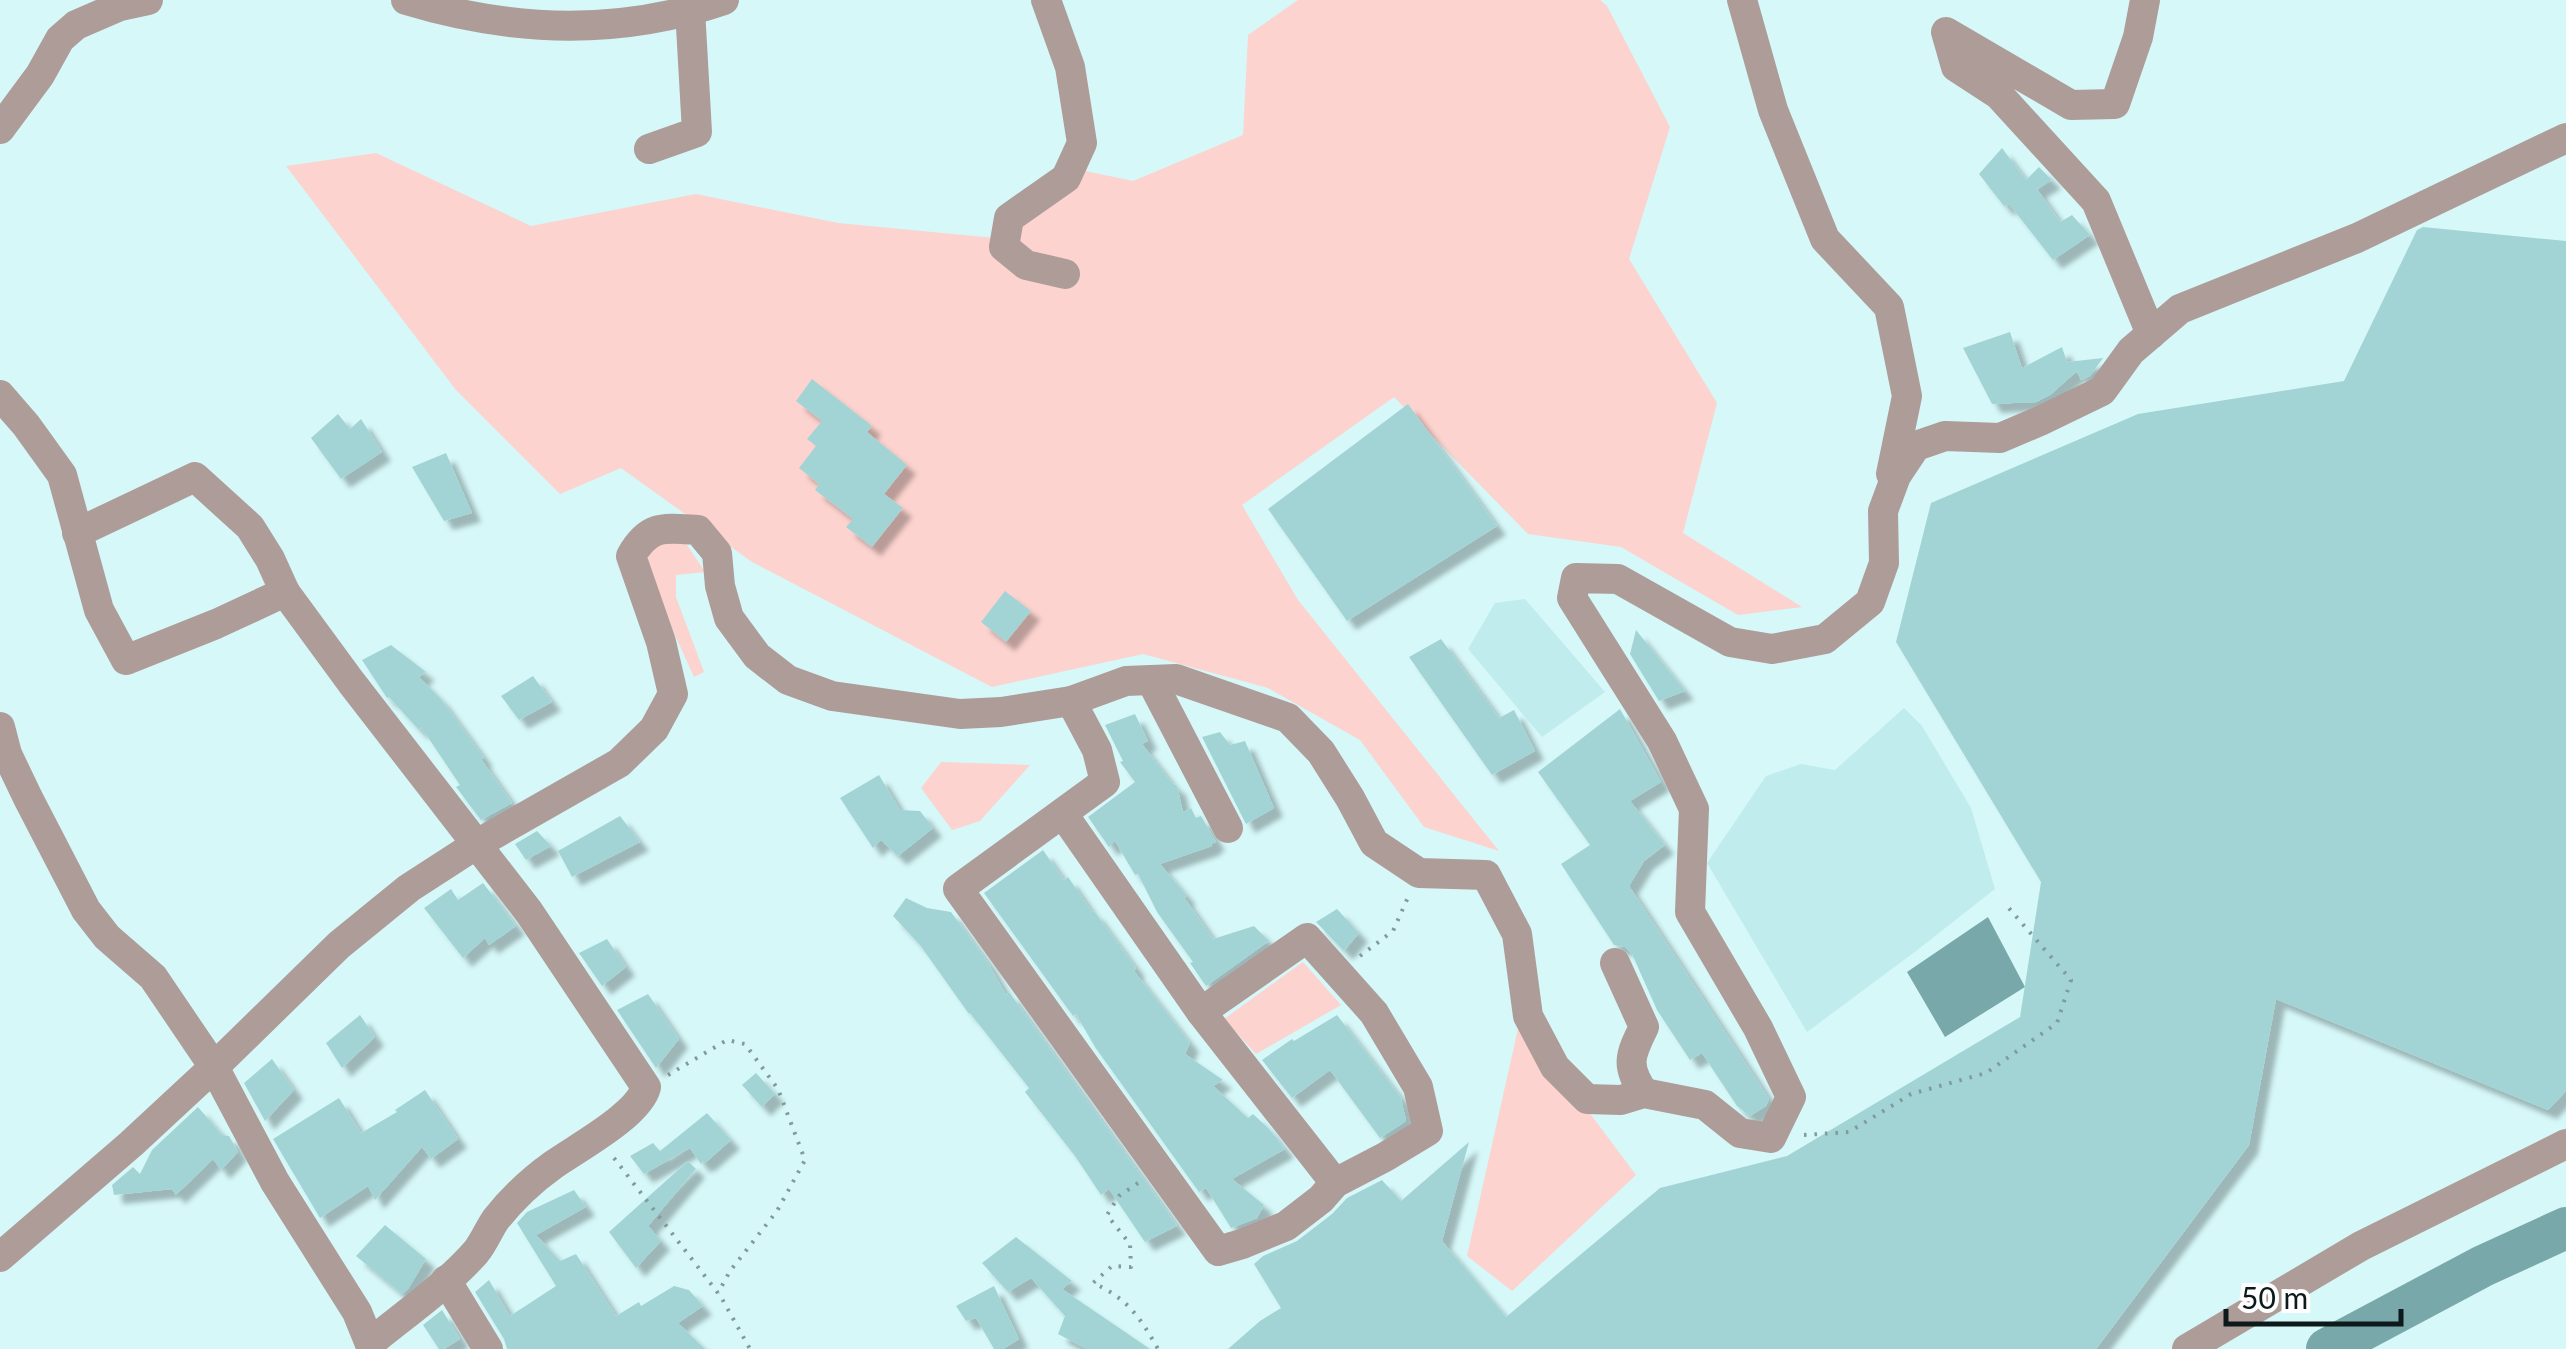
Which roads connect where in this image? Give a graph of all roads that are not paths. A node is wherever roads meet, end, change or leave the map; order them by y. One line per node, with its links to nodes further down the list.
1 (148, 0): 8 (street)
2 (406, 0): 7 (street)
3 (724, 0): 7 (street)
4 (1046, 0): 11 (street)
5 (1742, 0): 14 (street)
6 (2145, 0): 12 (street)
7 (690, 9): 10 (street)
8 (0, 130)
9 (2566, 138): 12 (street)
10 (650, 149)
11 (1066, 274)
12 (2151, 334): 14 (street)
13 (0, 395): 15 (street)
14 (1883, 510): 26 (street)
15 (77, 533): 16 (street); 16 (street)
16 (285, 592): 22 (street)
17 (1151, 680): 18 (street); 21 (street); 26 (street)
18 (1072, 701): 20 (street); 22 (street)
19 (0, 728): 25 (street)
20 (1063, 814): 24 (street); 28 (street)
21 (1228, 828)
22 (477, 844): 25 (street); 30 (street)
23 (1614, 963): 26 (street)
24 (1201, 1012): 28 (street); 28 (street)
25 (214, 1067): 29 (street); 32 (street)
26 (1644, 1093)
27 (2566, 1144): 33 (street)
28 (1335, 1183)
29 (0, 1258)
30 (446, 1280): 31 (street); 32 (street)
31 (496, 1345)
32 (371, 1346)
33 (2187, 1349)

